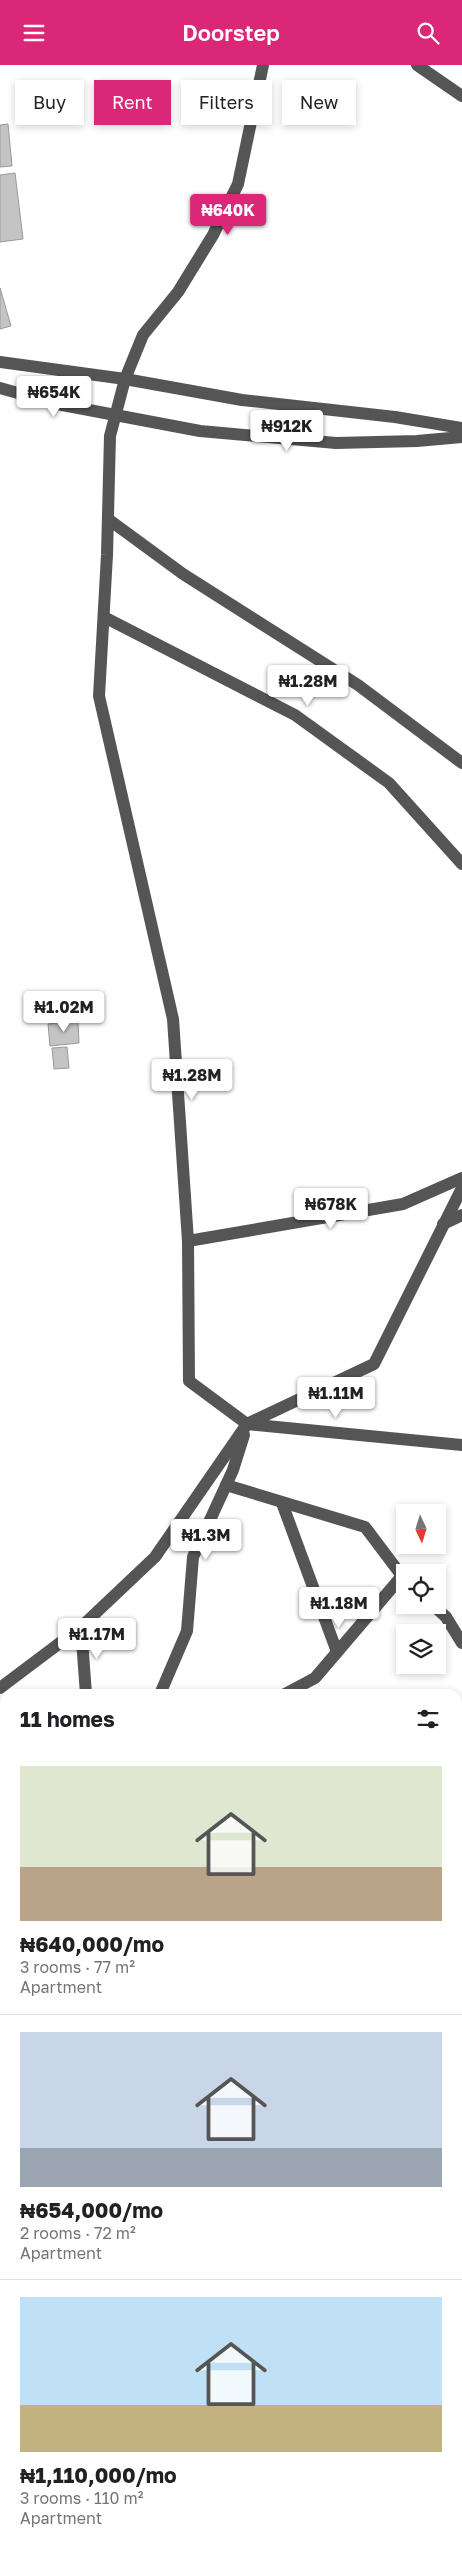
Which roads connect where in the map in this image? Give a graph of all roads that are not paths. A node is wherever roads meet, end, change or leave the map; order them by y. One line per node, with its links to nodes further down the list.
1 (264, 65): 5 (street)
2 (417, 65): 3 (street)
3 (462, 96)
4 (0, 362): 5 (street)
5 (125, 379): 7 (street); 8 (street)
6 (0, 388): 7 (street)
7 (116, 413): 9 (street); 10 (street)
8 (462, 429)
9 (462, 437)
10 (108, 519): 11 (street); 12 (street)
11 (104, 617): 13 (street); 18 (street)
12 (462, 763)
13 (462, 864)
14 (462, 1178): 18 (street)
15 (462, 1188): 17 (street)
16 (462, 1215): 17 (street)
17 (443, 1224): 19 (street)
18 (188, 1241): 19 (street)
19 (247, 1424): 20 (street); 21 (street); 26 (street)
20 (462, 1445)
21 (226, 1485): 22 (street); 31 (street)
22 (282, 1503): 23 (street); 28 (street)
23 (396, 1569)
24 (396, 1586): 28 (street)
25 (443, 1614): 27 (street)
26 (81, 1627): 29 (street); 30 (street)
27 (462, 1643)
28 (337, 1652): 32 (street)
29 (0, 1689)
30 (86, 1689)
31 (162, 1689)
32 (294, 1689)

